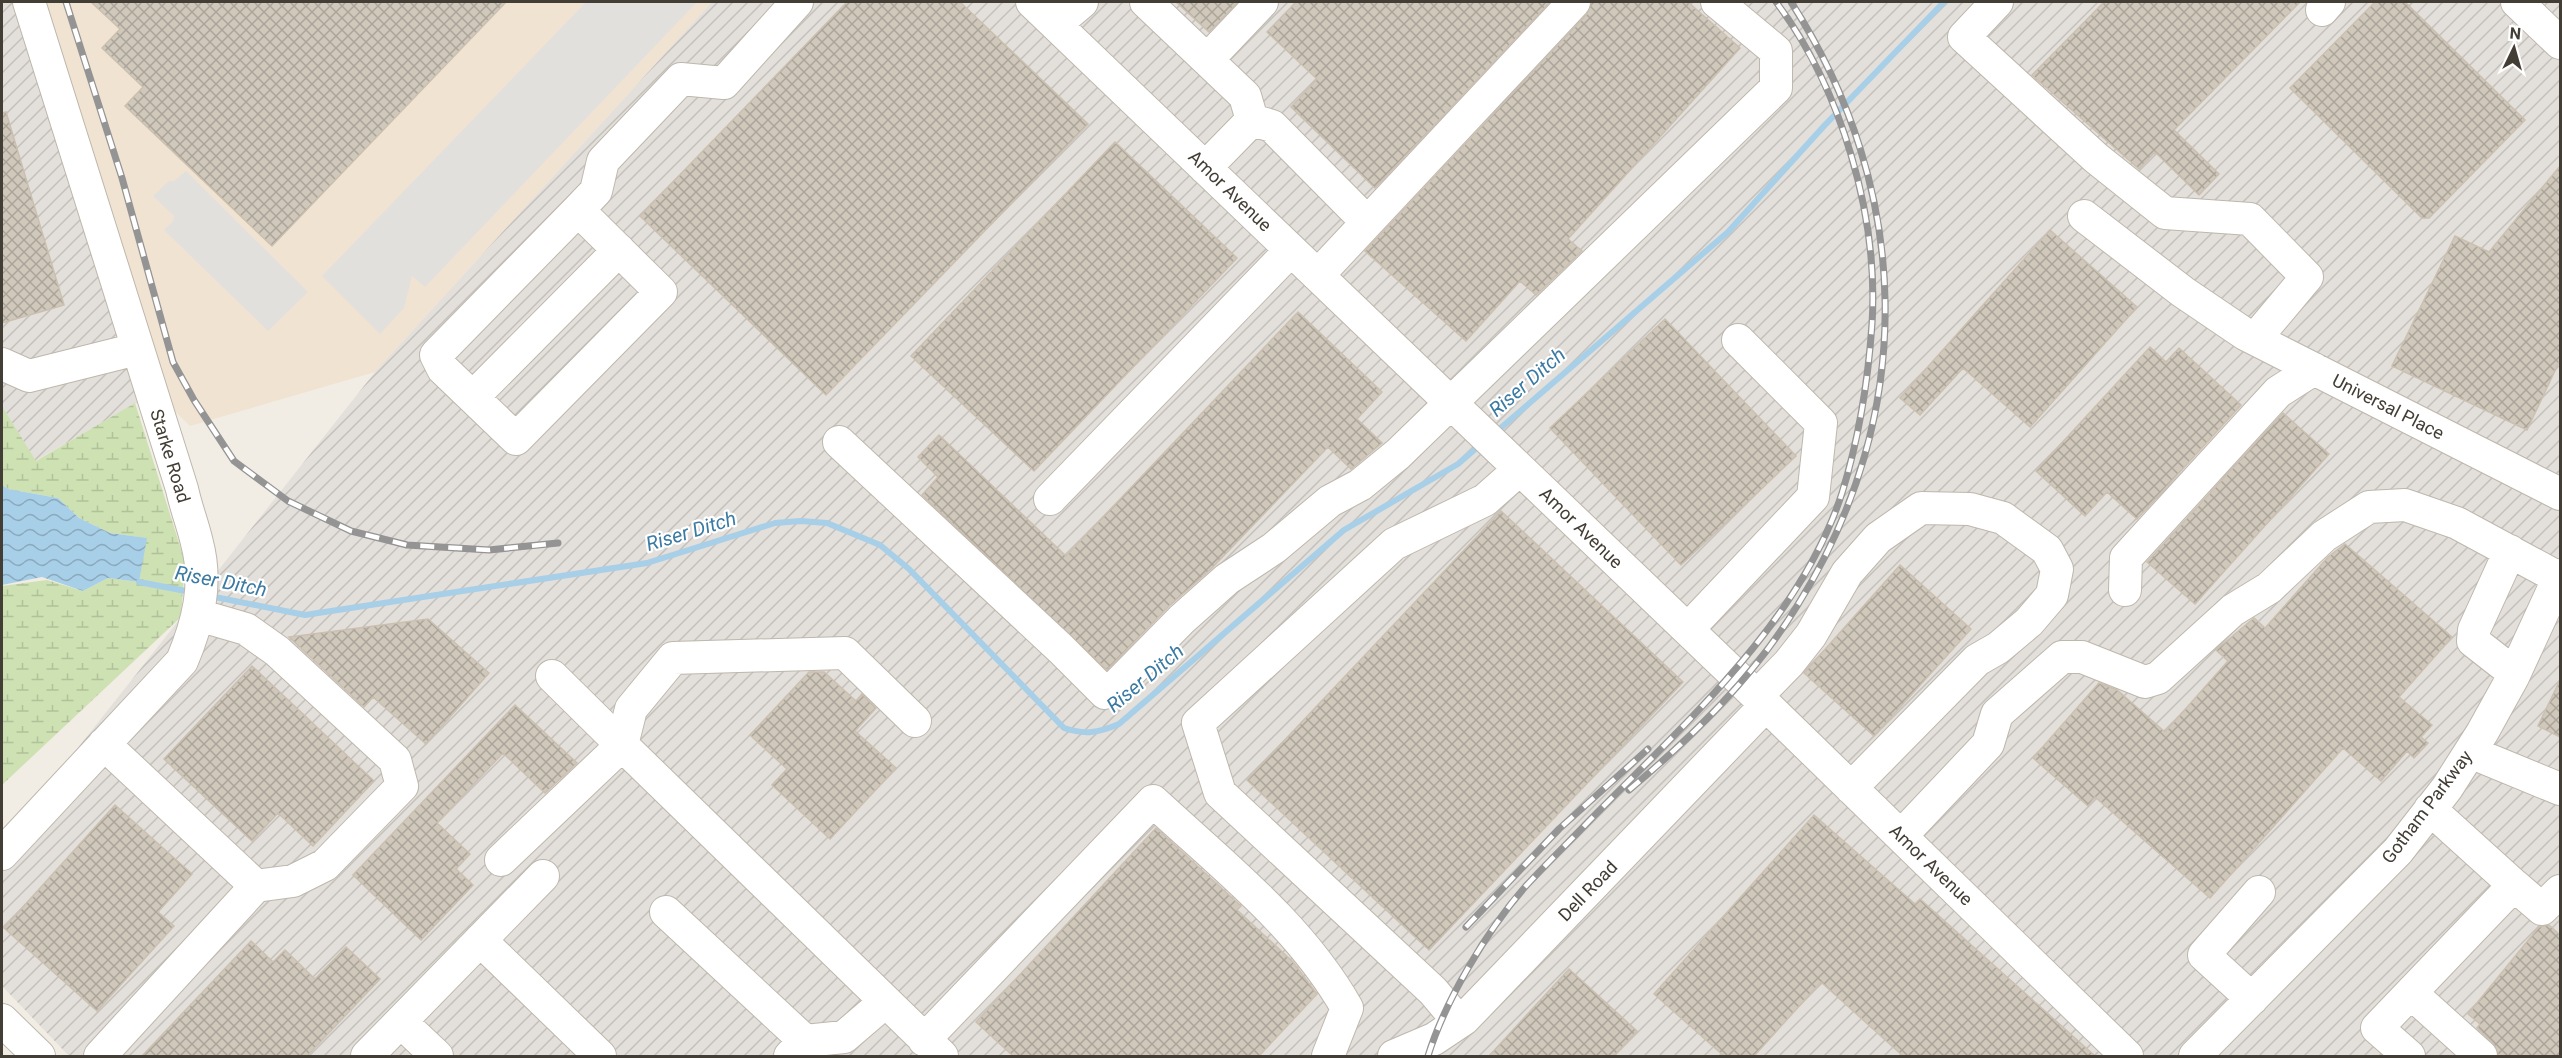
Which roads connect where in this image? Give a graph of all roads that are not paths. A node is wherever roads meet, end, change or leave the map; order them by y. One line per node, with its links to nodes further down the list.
1 (29, 2): 24 (street, Starke Road)
2 (797, 2): 16 (street)
3 (1032, 2): 11 (street, Amor Avenue)
4 (1082, 2): 11 (street)
5 (1146, 2): 13 (street)
6 (1262, 2): 13 (street)
7 (1574, 2): 18 (street)
8 (1717, 2): 28 (street)
9 (1997, 2): 22 (street)
10 (2517, 2): 12 (street)
11 (1056, 24): 15 (street, Amor Avenue)
12 (2560, 43)
13 (1207, 60): 14 (street)
14 (1252, 120): 15 (street); 18 (street)
15 (1205, 168): 20 (street, Amor Avenue)
16 (578, 210): 19 (street); 27 (street)
17 (2084, 216): 22 (street, Universal Place)
18 (1367, 222): 21 (street)
19 (619, 250): 27 (street); 27 (street)
20 (1291, 250): 21 (street, Amor Avenue); 32 (street)
21 (1318, 275): 28 (street, Amor Avenue)
22 (2255, 339): 26 (street, Universal Place)
23 (1738, 340): 37 (street)
24 (137, 349): 25 (street); 36 (street, Starke Road)
25 (2, 364)
26 (2314, 369): 31 (street, Universal Place); 35 (street)
27 (473, 398)
28 (1450, 402): 29 (street); 30 (street, Amor Avenue)
29 (839, 442)
30 (1520, 469): 37 (street, Amor Avenue); 63 (street)
31 (2560, 494)
32 (1050, 499)
33 (2510, 551): 34 (street); 38 (street); 48 (street)
34 (2560, 576): 38 (street, Gotham Parkway)
35 (2125, 590)
36 (198, 615): 42 (street, Starke Road); 53 (street)
37 (1688, 629): 40 (street, Amor Avenue)
38 (2514, 673): 44 (street, Gotham Parkway)
39 (552, 676): 43 (street)
40 (1762, 700): 45 (street, Amor Avenue); 45 (street, Dell Road); 63 (street, Dell Road)
41 (915, 721): 43 (street)
42 (104, 744): 49 (street, Starke Road); 53 (street)
43 (622, 745): 50 (street); 60 (street)
44 (2470, 752): 46 (street); 47 (street, Gotham Parkway)
45 (1851, 788): 48 (street, Amor Avenue)
46 (2560, 789)
47 (2430, 809): 52 (street); 59 (street, Gotham Parkway)
48 (1901, 836): 73 (street, Amor Avenue)
49 (2, 854)
50 (501, 860)
51 (543, 876): 57 (street)
52 (2514, 885): 54 (street); 58 (street)
53 (256, 886): 67 (street)
54 (2560, 891)
55 (2259, 892): 59 (street)
56 (666, 912): 65 (street)
57 (480, 940): 62 (street); 70 (street)
58 (2411, 993): 75 (street); 76 (street)
59 (2252, 999): 74 (street, Gotham Parkway)
60 (885, 1002): 64 (street); 65 (street)
61 (2, 1020): 66 (street)
62 (401, 1022): 68 (street); 69 (street)
63 (1447, 1037): 72 (street, Dell Road)
64 (933, 1048): 71 (street)
65 (797, 1049)
66 (39, 1056)
67 (100, 1056)
68 (367, 1056)
69 (437, 1056)
70 (600, 1056)
71 (1328, 1056)
72 (1394, 1056)
73 (2127, 1056)
74 (2195, 1056)
75 (2409, 1056)
76 (2481, 1056)

